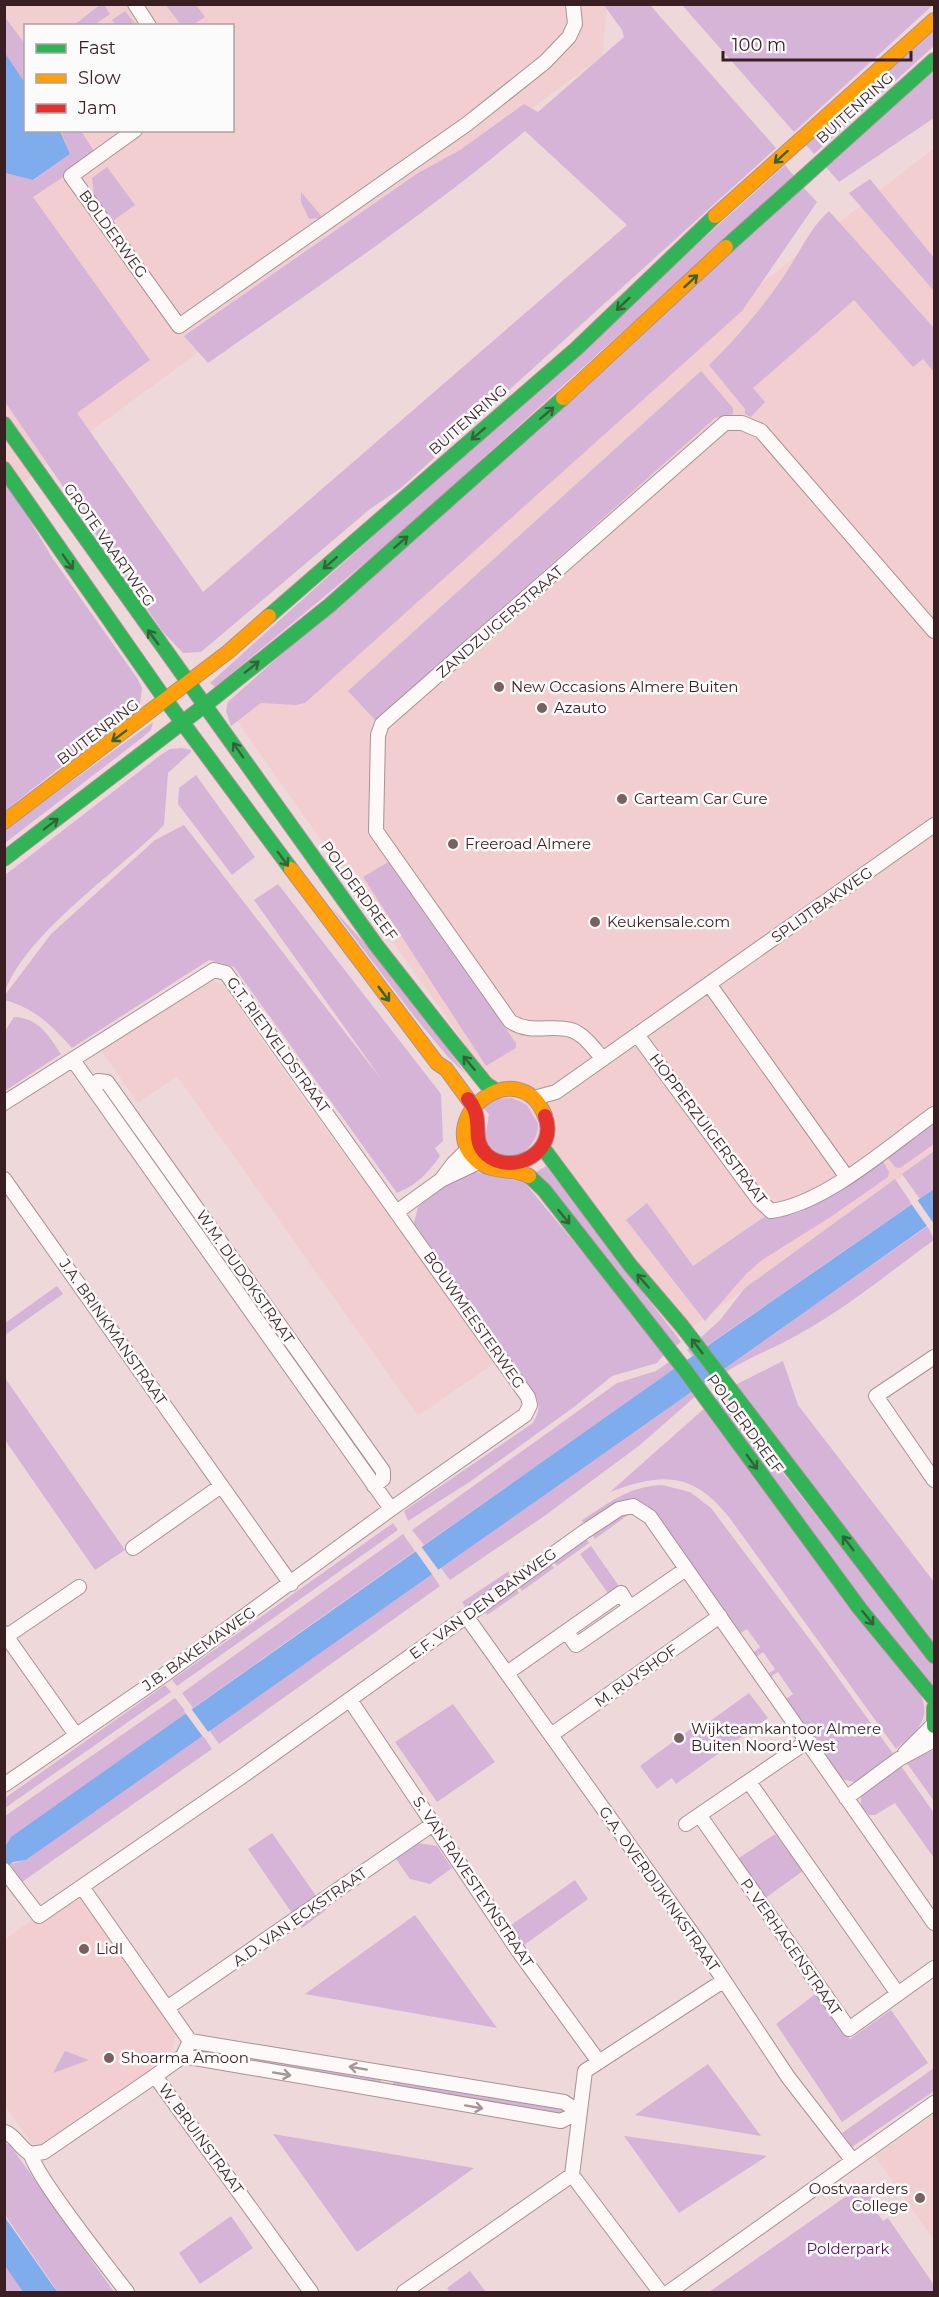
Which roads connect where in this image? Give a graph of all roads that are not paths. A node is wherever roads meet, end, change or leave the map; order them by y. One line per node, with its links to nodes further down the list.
1 (135, 4): 4 (street)
2 (573, 4): 6 (street, BOLDERWEG)
3 (934, 20): 10 (main road, BUITENRING, one-way to 10)
4 (148, 24)
5 (934, 60): 12 (main road, BUITENRING, one-way to 5)
6 (132, 132)
7 (4, 424): 10 (main road, GROTE VAARTWEG, one-way to 7)
8 (4, 469): 11 (main road, one-way to 11)
9 (934, 631): 19 (street, ZANDZUIGERSTRAAT)
10 (188, 684): 11 (main road, BUITENRING); 12 (main road, GROTE VAARTWEG)
11 (166, 701): 13 (main road); 14 (main road, BUITENRING, one-way to 14)
12 (206, 704): 13 (main road, BUITENRING); 21 (main road, POLDERDREEF, one-way to 12)
13 (184, 723): 16 (main road, BUITENRING, one-way to 13); 25 (main road, one-way to 25)
14 (4, 822)
15 (934, 825): 17 (street, SPLIJTBAKWEG)
16 (4, 859)
17 (708, 984): 18 (street, SPLIJTBAKWEG); 31 (street)
18 (638, 1036): 19 (street, SPLIJTBAKWEG); 31 (street, HOPPERZUIGERSTRAAT)
19 (603, 1059): 22 (street, SPLIJTBAKWEG)
20 (73, 1060): 24 (street, G.T. RIETVELDSTRAAT); 34 (street, G.T. RIETVELDSTRAAT); 38 (street, W.M. DUDOKSTRAAT)
21 (495, 1090): 23 (main road); 25 (main road)
22 (556, 1092): 23 (street, SPLIJTBAKWEG); 26 (street, SPLIJTBAKWEG)
23 (534, 1098): 26 (main road)
24 (4, 1103)
25 (472, 1108): 28 (main road); 30 (main road)
26 (543, 1110): 29 (main road)
27 (934, 1113): 31 (street, HOPPERZUIGERSTRAAT)
28 (469, 1148): 30 (main road); 33 (street)
29 (543, 1148): 30 (main road); 52 (main road, POLDERDREEF, one-way to 29)
30 (484, 1159): 33 (street); 54 (main road, POLDERDREEF, one-way to 54)
31 (846, 1176)
32 (4, 1179): 37 (street, J.A. BRINKMANSTRAAT)
33 (441, 1180): 34 (street)
34 (398, 1211): 38 (street, BOUWMEESTERWEG)
35 (934, 1358): 36 (street)
36 (934, 1480)
37 (221, 1486): 39 (street); 41 (street, J.A. BRINKMANSTRAAT)
38 (391, 1509): 41 (street, J.B. BAKEMAWEG)
39 (132, 1548)
40 (686, 1569): 44 (street); 45 (street, E.F. VAN DEN BANWEG); 46 (street, E.F. VAN DEN BANWEG)
41 (291, 1584): 58 (street, J.B. BAKEMAWEG)
42 (79, 1587): 51 (street)
43 (600, 1608): 44 (street); 47 (street); 48 (street)
44 (630, 1608): 48 (street)
45 (466, 1616): 53 (street, G.A. OVERDIJKINKSTRAAT); 55 (street, E.F. VAN DEN BANWEG)
46 (720, 1616): 59 (street, M. RUYSHOF); 61 (street, E.F. VAN DEN BANWEG)
47 (583, 1620): 49 (street); 50 (street)
48 (609, 1622): 50 (street)
49 (567, 1632): 50 (street); 53 (street)
50 (592, 1634)
51 (6, 1635): 58 (street)
52 (934, 1656)
53 (507, 1673): 59 (street, G.A. OVERDIJKINKSTRAAT)
54 (934, 1699)
55 (350, 1700): 67 (street, S. VAN RAVESTEYNSTRAAT); 70 (street, E.F. VAN DEN BANWEG)
56 (934, 1708): 57 (main road)
57 (934, 1725): 62 (street)
58 (76, 1735): 64 (street, J.B. BAKEMAWEG)
59 (551, 1735): 73 (street, G.A. OVERDIJKINKSTRAAT)
60 (934, 1740): 62 (street)
61 (808, 1742): 63 (street); 65 (street, E.F. VAN DEN BANWEG)
62 (899, 1759): 65 (street)
63 (749, 1782): 66 (street); 74 (street)
64 (4, 1785)
65 (846, 1798): 71 (street, E.F. VAN DEN BANWEG)
66 (700, 1815): 68 (street); 74 (street, P. VERHAGENSTRAAT)
67 (433, 1824): 75 (street, A.D. VAN ECKSTRAAT); 78 (street, S. VAN RAVESTEYNSTRAAT)
68 (686, 1824)
69 (7, 1873): 70 (street, E.F. VAN DEN BANWEG)
70 (82, 1887): 75 (street)
71 (934, 1923)
72 (934, 1968): 74 (street, P. VERHAGENSTRAAT)
73 (723, 1981): 78 (street); 86 (street, G.A. OVERDIJKINKSTRAAT)
74 (898, 1994)
75 (166, 2008): 76 (street)
76 (190, 2041): 77 (street); 79 (street, one-way to 76)
77 (183, 2056): 80 (street); 81 (street, one-way to 81)
78 (599, 2062): 83 (street)
79 (387, 2072): 81 (street); 83 (street)
80 (155, 2076): 85 (street, W. BRUINSTRAAT); 89 (street, W. BRUINSTRAAT)
81 (384, 2091): 83 (street, one-way to 83)
82 (934, 2103): 86 (street)
83 (579, 2112): 87 (street)
84 (4, 2132): 85 (street)
85 (32, 2154): 88 (street)
86 (854, 2161): 92 (street)
87 (572, 2175): 90 (street); 91 (street)
88 (127, 2292)
89 (311, 2292)
90 (404, 2292)
91 (660, 2292)
92 (669, 2292)

